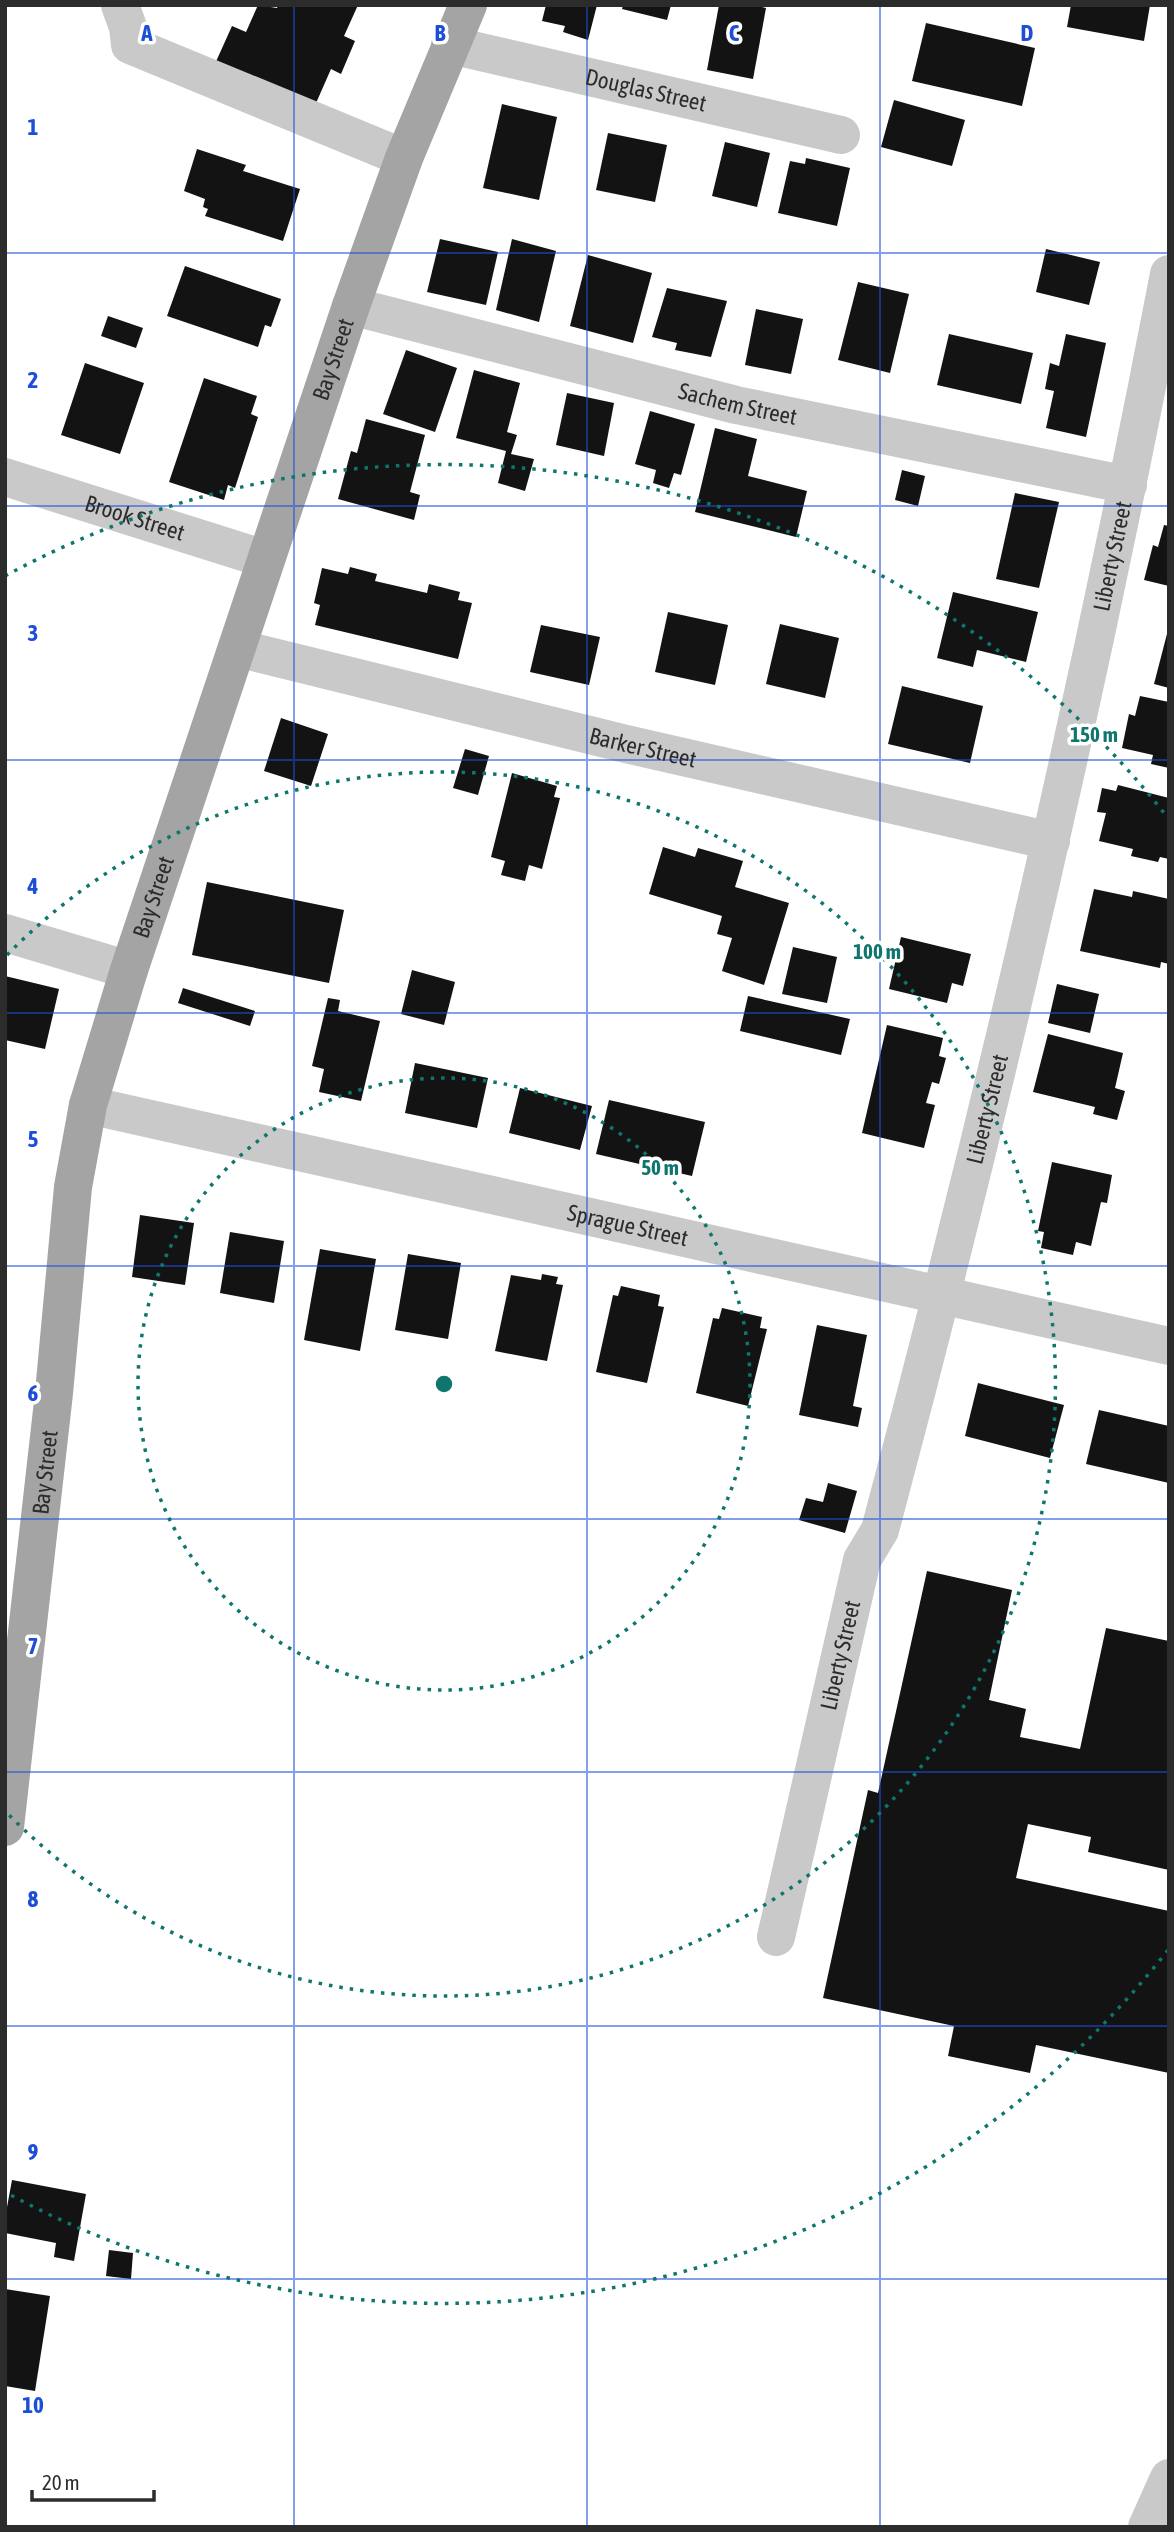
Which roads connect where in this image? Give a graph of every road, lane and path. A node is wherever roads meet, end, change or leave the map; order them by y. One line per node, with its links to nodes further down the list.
1 (120, 5): 5 (street)
2 (468, 5): 3 (main road, Bay Street)
3 (450, 45): 4 (street, Douglas Street); 5 (main road, Bay Street)
4 (841, 135)
5 (404, 158): 7 (main road, Bay Street)
6 (1169, 274): 9 (street, Liberty Street)
7 (351, 306): 9 (street, Sachem Street); 10 (main road, Bay Street)
8 (5, 477): 10 (street, Brook Street)
9 (1128, 485): 12 (street, Liberty Street)
10 (265, 559): 11 (main road, Bay Street)
11 (237, 648): 12 (street, Barker Street); 14 (main road, Bay Street)
12 (1051, 841): 16 (street, Liberty Street)
13 (5, 933): 14 (street)
14 (129, 970): 15 (main road, Bay Street)
15 (88, 1105): 16 (street, Sprague Street); 18 (main road, Bay Street)
16 (943, 1296): 17 (street, Sprague Street); 19 (street, Liberty Street)
17 (1169, 1346)
18 (5, 1827)
19 (776, 1937)
20 (1169, 2477): 21 (street)
21 (1147, 2527)

